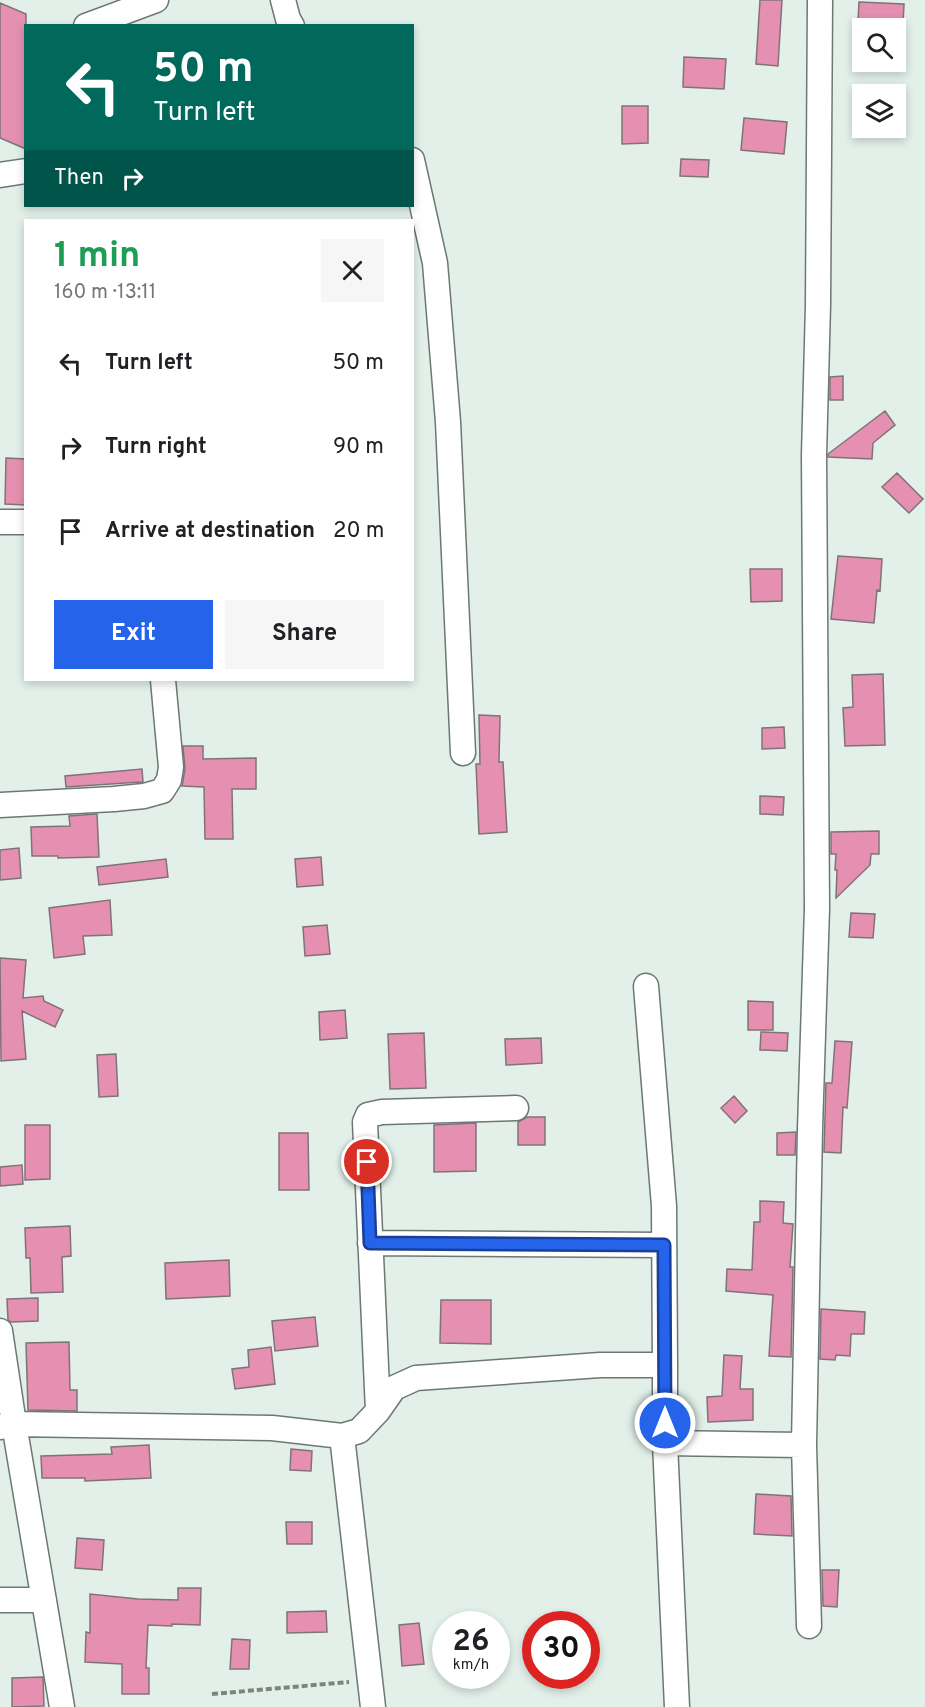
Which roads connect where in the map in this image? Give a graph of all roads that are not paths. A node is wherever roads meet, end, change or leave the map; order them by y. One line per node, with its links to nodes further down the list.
1 (156, 0): 4 (street)
2 (283, 0): 5 (street)
3 (820, 0): 24 (street)
4 (91, 24)
5 (291, 24)
6 (414, 169): 12 (street)
7 (24, 171): 8 (street)
8 (0, 175)
9 (0, 522): 10 (street)
10 (24, 522)
11 (163, 681): 13 (street)
12 (463, 753)
13 (0, 805)
14 (646, 986): 17 (street)
15 (516, 1108): 16 (street)
16 (370, 1243): 17 (street); 20 (street)
17 (664, 1245): 19 (street)
18 (0, 1330): 21 (street)
19 (665, 1365): 20 (street); 23 (street)
20 (378, 1411): 22 (street)
21 (7, 1425): 22 (street); 26 (street)
22 (342, 1436): 29 (street)
23 (665, 1443): 24 (street); 30 (street)
24 (804, 1445): 27 (street)
25 (0, 1600): 26 (street)
26 (44, 1600): 28 (street)
27 (809, 1626)
28 (62, 1707)
29 (373, 1707)
30 (678, 1707)

